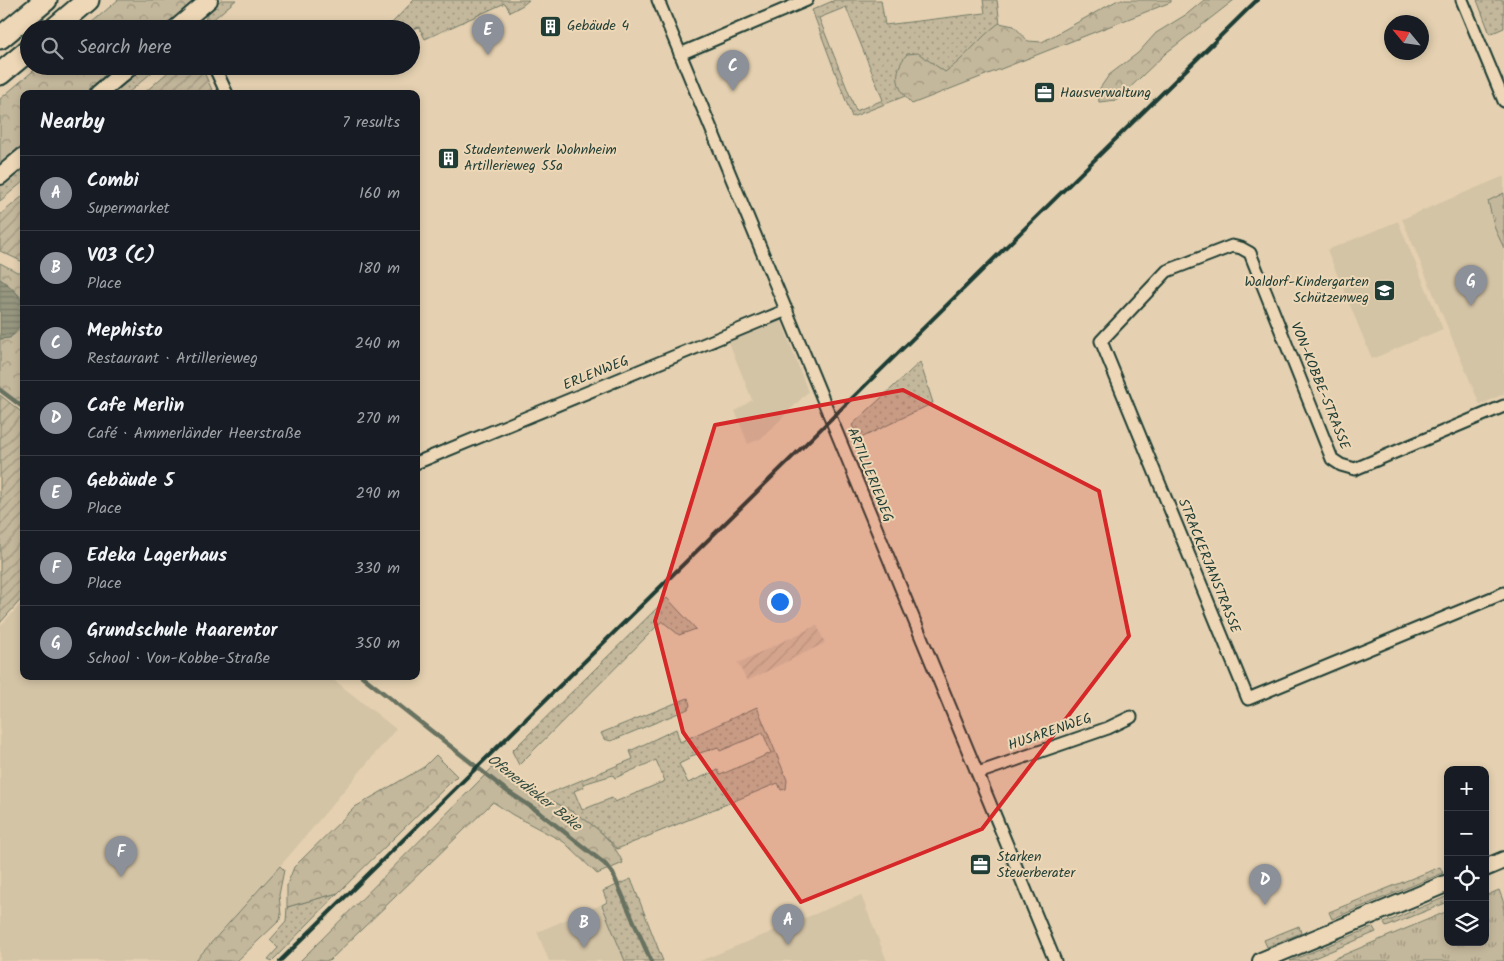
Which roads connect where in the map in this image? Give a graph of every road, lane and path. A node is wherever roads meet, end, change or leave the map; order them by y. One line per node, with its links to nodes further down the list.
1 (46, 0): 7 (highway)
2 (88, 0): 8 (highway)
3 (209, 0): 9 (street)
4 (658, 0): 12 (street, ARTILLERIEWEG)
5 (806, 0): 12 (street)
6 (1462, 0): 19 (street)
7 (22, 20)
8 (65, 20)
9 (191, 20)
10 (20, 21): 11 (highway)
11 (0, 38)
12 (680, 54): 23 (street, ARTILLERIEWEG)
13 (20, 57): 14 (highway)
14 (0, 74)
15 (120, 75): 17 (street)
16 (218, 75): 18 (street)
17 (103, 90)
18 (226, 90)
19 (1504, 101)
20 (20, 159): 21 (street)
21 (0, 176)
22 (1232, 246): 24 (street, VON-KOBBE-STRASSE); 26 (street, STRACKERJANSTRASSE)
23 (787, 310): 25 (street, ERLENWEG); 28 (street, ARTILLERIEWEG)
24 (1504, 406)
25 (420, 461)
26 (1504, 593)
27 (1131, 717): 28 (street, HUSARENWEG)
28 (978, 773): 32 (street, ARTILLERIEWEG)
29 (1504, 860): 30 (street)
30 (1489, 866)
31 (1444, 885): 33 (street)
32 (1055, 961)
33 (1261, 961)

